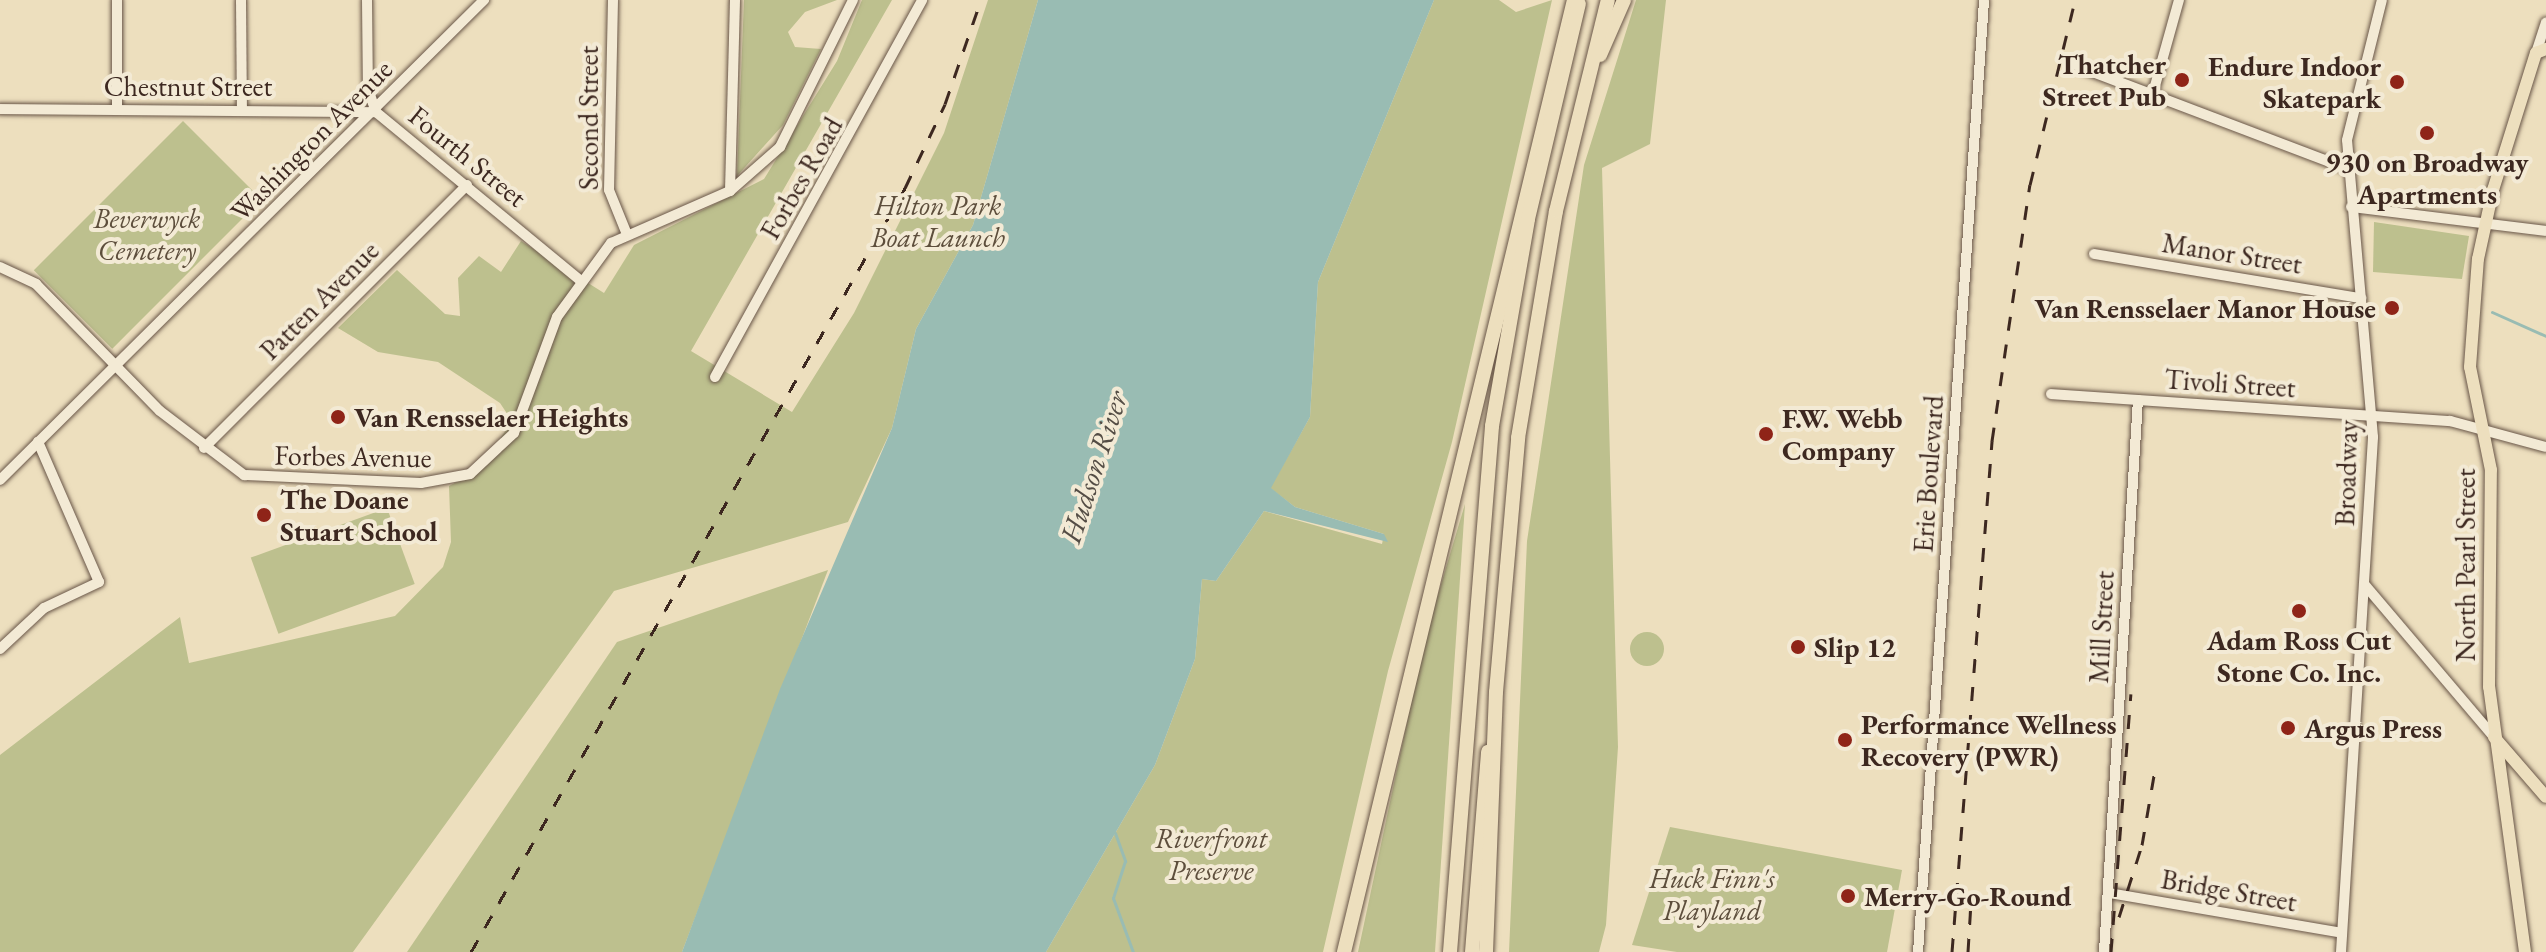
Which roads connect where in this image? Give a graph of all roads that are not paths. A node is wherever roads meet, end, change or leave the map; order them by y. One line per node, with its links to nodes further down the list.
1 (117, 0): 22 (street)
2 (241, 0): 23 (street)
3 (367, 0): 24 (street, Fourth Street)
4 (484, 0): 24 (street, Washington Avenue)
5 (613, 0): 31 (street, Second Street)
6 (735, 0): 27 (street)
7 (850, 0): 27 (street, Forbes Avenue)
8 (922, 0): 37 (street, Forbes Road)
9 (1574, 0): 53 (highway)
10 (1580, 0): 54 (highway)
11 (1608, 0): 20 (highway)
12 (1624, 0): 20 (highway)
13 (1984, 0): 57 (street, Erie Boulevard)
14 (2179, 0): 19 (street)
15 (2382, 0): 25 (street, Broadway)
16 (2546, 23): 17 (street)
17 (2541, 51): 29 (main road, North Pearl Street)
18 (2077, 66): 19 (street)
19 (2153, 93): 25 (street)
20 (1582, 95): 48 (highway)
21 (0, 109): 22 (street, Chestnut Street)
22 (117, 110): 23 (street, Chestnut Street)
23 (242, 111): 24 (street, Chestnut Street)
24 (376, 112): 26 (street, Fourth Street); 36 (street, Washington Avenue)
25 (2346, 168): 28 (street, Broadway)
26 (467, 185): 34 (street, Fourth Street); 44 (street, Patten Avenue)
27 (730, 191): 31 (street, Forbes Avenue)
28 (2351, 207): 29 (street); 35 (street, Broadway)
29 (2486, 222): 30 (street); 41 (main road, North Pearl Street)
30 (2546, 231)
31 (626, 232): 34 (street, Forbes Avenue)
32 (2094, 254): 35 (street, Manor Street)
33 (0, 267): 36 (street, Forbes Avenue)
34 (580, 280): 44 (street, Forbes Avenue)
35 (2361, 298): 40 (street, Broadway)
36 (115, 368): 42 (street, Washington Avenue); 44 (street, Forbes Avenue)
37 (715, 377)
38 (2051, 394): 39 (street, Tivoli Street)
39 (2138, 400): 40 (street, Tivoli Street); 51 (street, Mill Street)
40 (2373, 417): 41 (street, Tivoli Street); 46 (street, Broadway)
41 (2482, 430): 43 (street, Tivoli Street); 49 (main road, North Pearl Street)
42 (38, 442): 45 (street, Washington Avenue); 47 (street)
43 (2546, 447)
44 (204, 448)
45 (0, 480)
46 (2365, 585): 49 (street); 52 (street, Broadway)
47 (0, 649)
48 (1496, 692): 55 (highway); 56 (highway)
49 (2494, 737): 50 (main road); 60 (main road, North Pearl Street)
50 (2546, 797)
51 (2109, 893): 52 (street, Bridge Street); 58 (street, Mill Street)
52 (2342, 933): 59 (street, Broadway)
53 (1344, 952)
54 (1450, 952)
55 (1472, 952)
56 (1486, 952)
57 (1918, 952)
58 (2104, 952)
59 (2341, 952)
60 (2525, 952)

